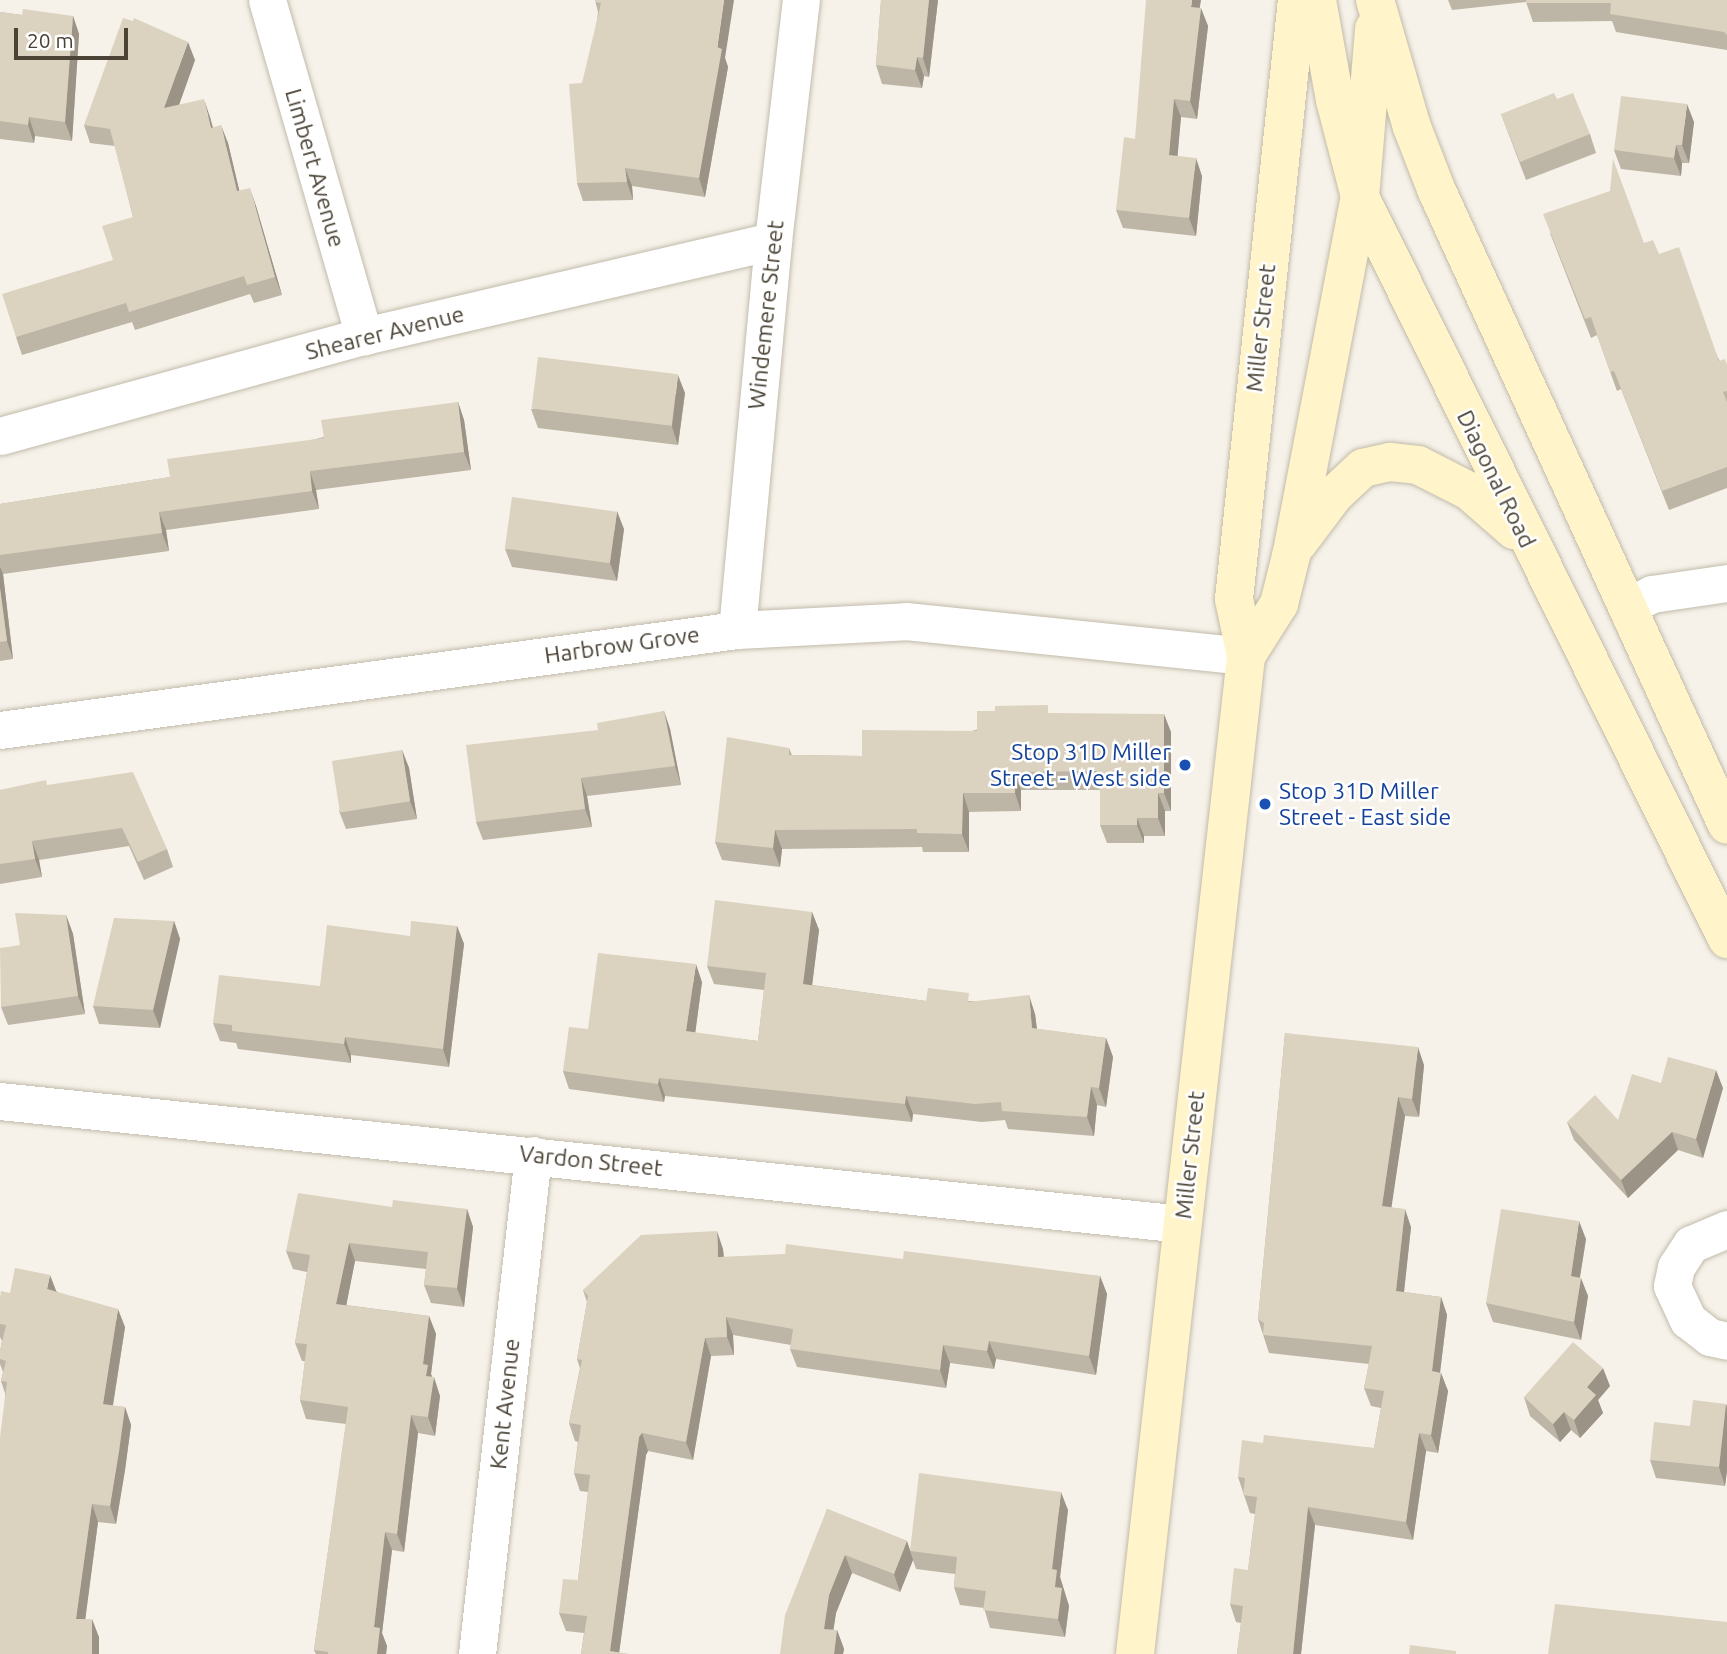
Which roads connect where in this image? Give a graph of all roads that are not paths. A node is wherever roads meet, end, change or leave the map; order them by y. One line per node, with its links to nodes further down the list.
1 (267, 0): 8 (street, Limbert Avenue)
2 (801, 0): 7 (street, Windemere Street)
3 (1297, 0): 16 (main road, Miller Street)
4 (1317, 0): 6 (main road, Diagonal Road)
5 (1375, 5): 6 (main road, Miller Street); 13 (main road)
6 (1360, 197): 10 (main road, Diagonal Road); 11 (main road, Miller Street)
7 (773, 241): 8 (street, Shearer Avenue); 14 (street, Windemere Street)
8 (364, 336): 9 (street, Shearer Avenue)
9 (0, 436)
10 (1528, 543): 11 (main road); 15 (main road, Diagonal Road)
11 (1292, 552): 16 (main road, Miller Street)
12 (1727, 583): 13 (street)
13 (1629, 606): 15 (main road); 18 (main road)
14 (737, 630): 16 (street, Harbrow Grove); 17 (street, Harbrow Grove)
15 (1573, 632): 19 (main road, Diagonal Road)
16 (1246, 656): 22 (main road, Miller Street)
17 (0, 730)
18 (1727, 825)
19 (1727, 939)
20 (0, 1101): 21 (street, Vardon Street)
21 (533, 1155): 22 (street, Vardon Street); 25 (street, Kent Avenue)
22 (1182, 1224): 26 (main road, Miller Street)
23 (1727, 1228): 24 (street)
24 (1727, 1341)
25 (477, 1654)
26 (1135, 1654)

